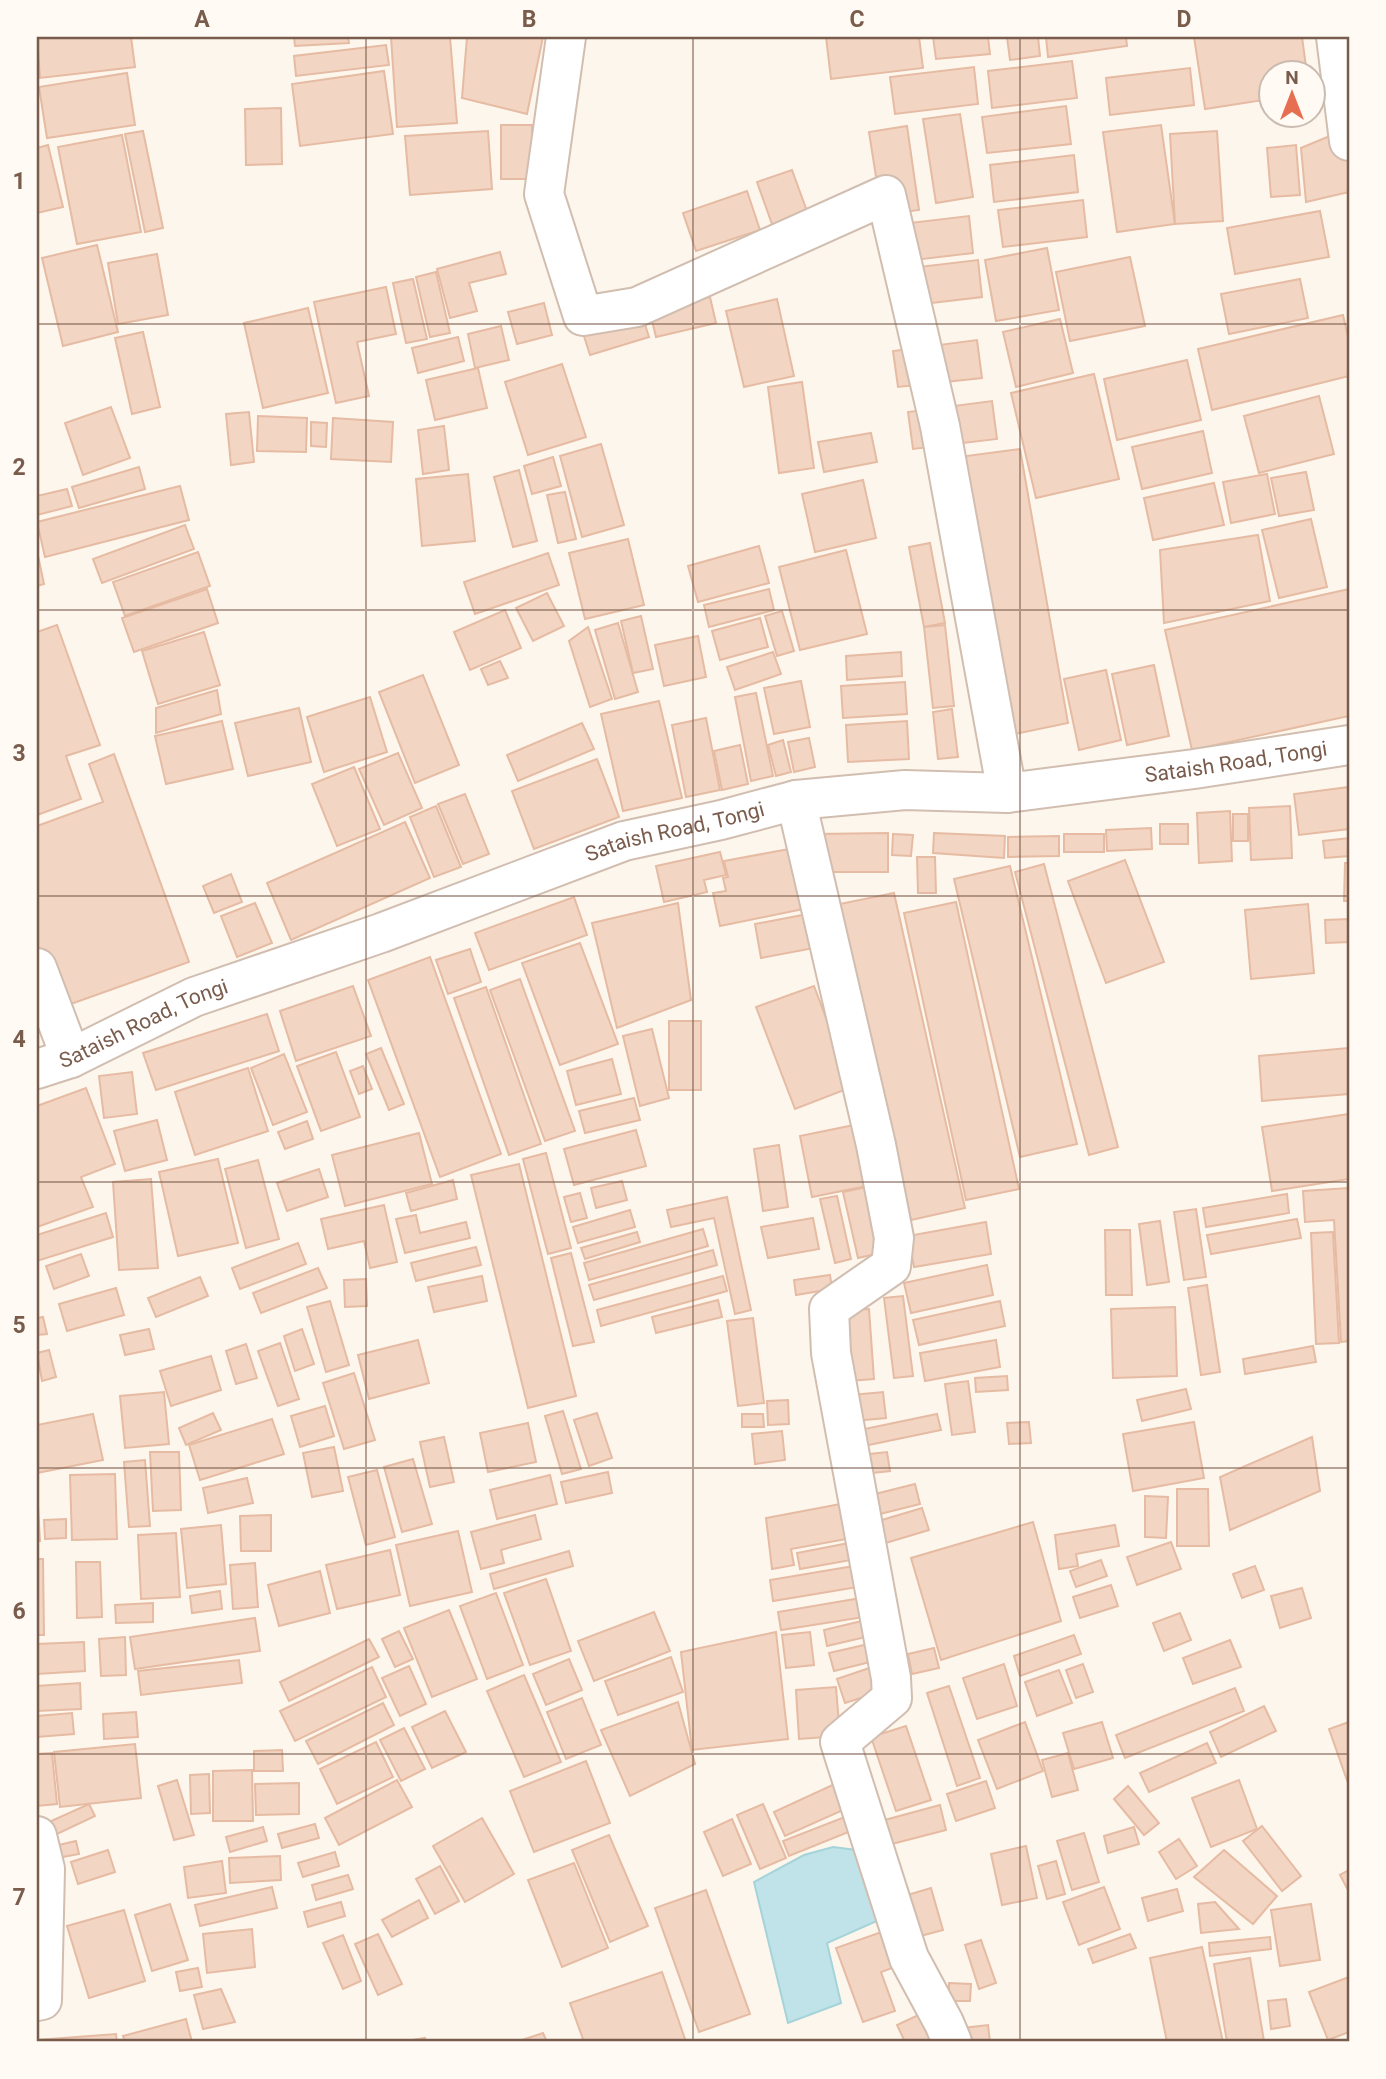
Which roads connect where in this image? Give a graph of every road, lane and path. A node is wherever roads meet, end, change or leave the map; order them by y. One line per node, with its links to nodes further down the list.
1 (566, 37): 5 (street)
2 (1336, 37): 3 (street)
3 (1349, 141)
4 (1349, 745): 5 (street, Sataish Road, Tongi)
5 (1007, 793): 6 (street, Sataish Road, Tongi)
6 (796, 800): 8 (street, Sataish Road, Tongi); 11 (street)
7 (37, 968): 8 (street)
8 (54, 1064)
9 (37, 1836): 10 (street)
10 (37, 2001)
11 (952, 2042)

